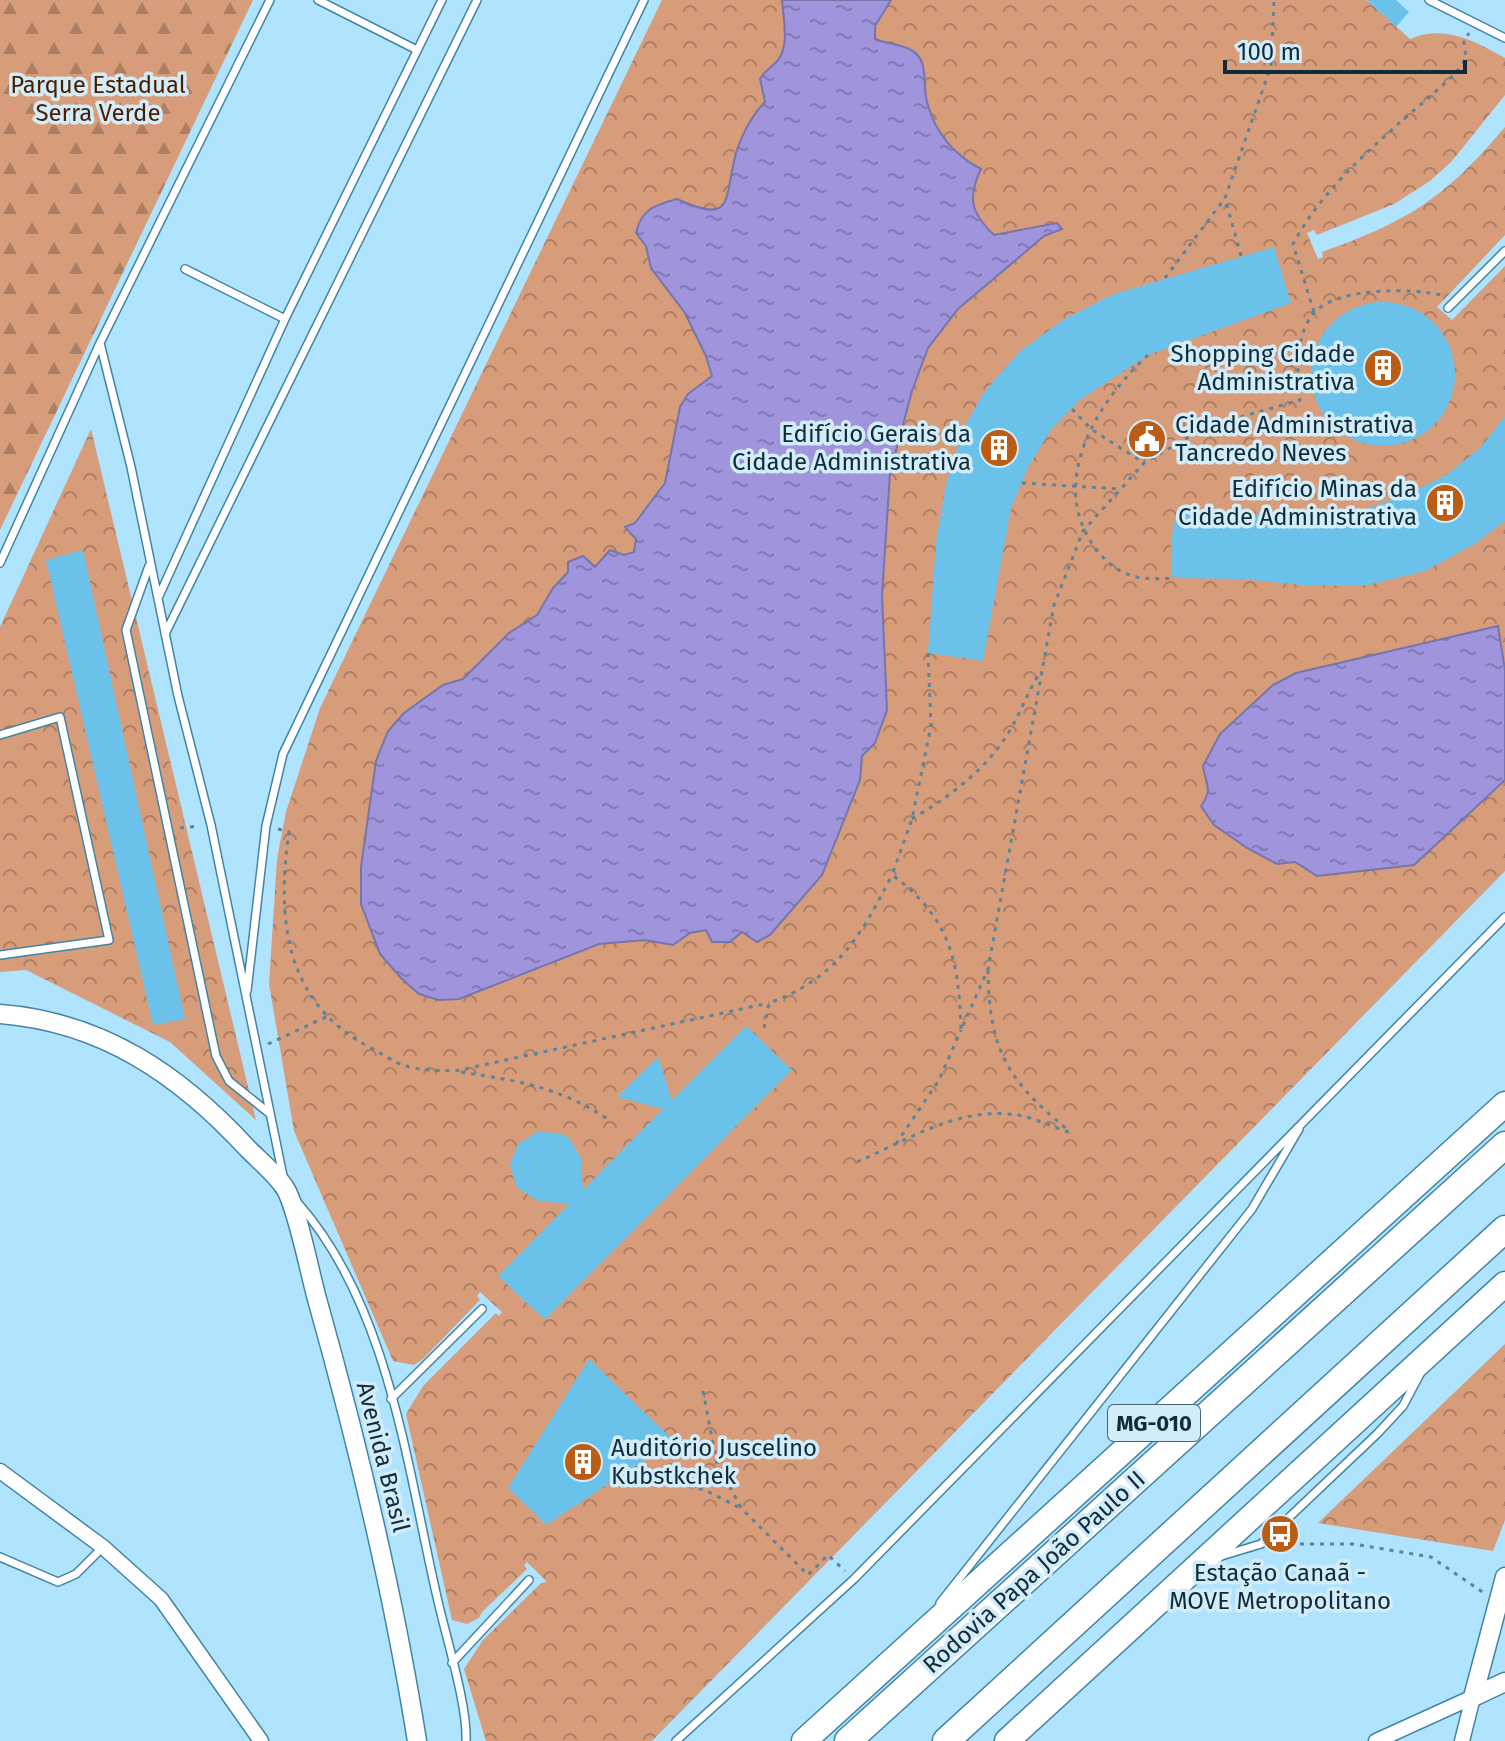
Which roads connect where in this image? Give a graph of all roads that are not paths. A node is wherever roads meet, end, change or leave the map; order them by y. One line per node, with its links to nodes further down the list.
1 (270, 0): 13 (lane)
2 (318, 0): 8 (lane)
3 (442, 0): 8 (lane)
4 (477, 0): 17 (lane)
5 (644, 0): 21 (lane)
6 (1429, 0): 7 (lane)
7 (1505, 38)
8 (417, 50): 12 (lane)
9 (1505, 251): 11 (lane)
10 (185, 269): 12 (lane)
11 (1448, 308)
12 (285, 319): 16 (lane)
13 (100, 343): 14 (lane); 15 (lane)
14 (0, 563)
15 (150, 564): 16 (lane); 24 (lane)
16 (158, 598): 17 (lane)
17 (165, 634): 21 (lane)
18 (0, 735): 20 (lane)
19 (1505, 918): 25 (lane)
20 (0, 955)
21 (247, 997): 24 (lane)
22 (0, 1014): 27 (street)
23 (1505, 1104): 39 (main road, MG-010)
24 (270, 1114): 27 (lane)
25 (1306, 1117): 39 (lane); 46 (lane)
26 (1505, 1145): 48 (highway, Rodovia Papa João Paulo II / MG-010)
27 (286, 1189): 32 (lane); 45 (street, Avenida Brasil)
28 (1505, 1229): 49 (highway)
29 (1505, 1284): 31 (main road)
30 (482, 1309): 32 (lane)
31 (1429, 1354): 36 (main road); 36 (lane)
32 (391, 1399): 40 (lane)
33 (0, 1471): 34 (street)
34 (103, 1547): 35 (lane); 44 (street)
35 (0, 1557)
36 (1204, 1559): 50 (main road)
37 (1505, 1577): 42 (street)
38 (529, 1580): 40 (lane)
39 (899, 1654): 47 (main road, MG-010)
40 (452, 1663): 43 (lane)
41 (1505, 1682): 42 (street)
42 (1473, 1697): 51 (street); 52 (street)
43 (468, 1739)
44 (261, 1741)
45 (417, 1741)
46 (676, 1741)
47 (804, 1741)
48 (848, 1741)
49 (946, 1741)
50 (1007, 1741)
51 (1376, 1741)
52 (1462, 1741)

